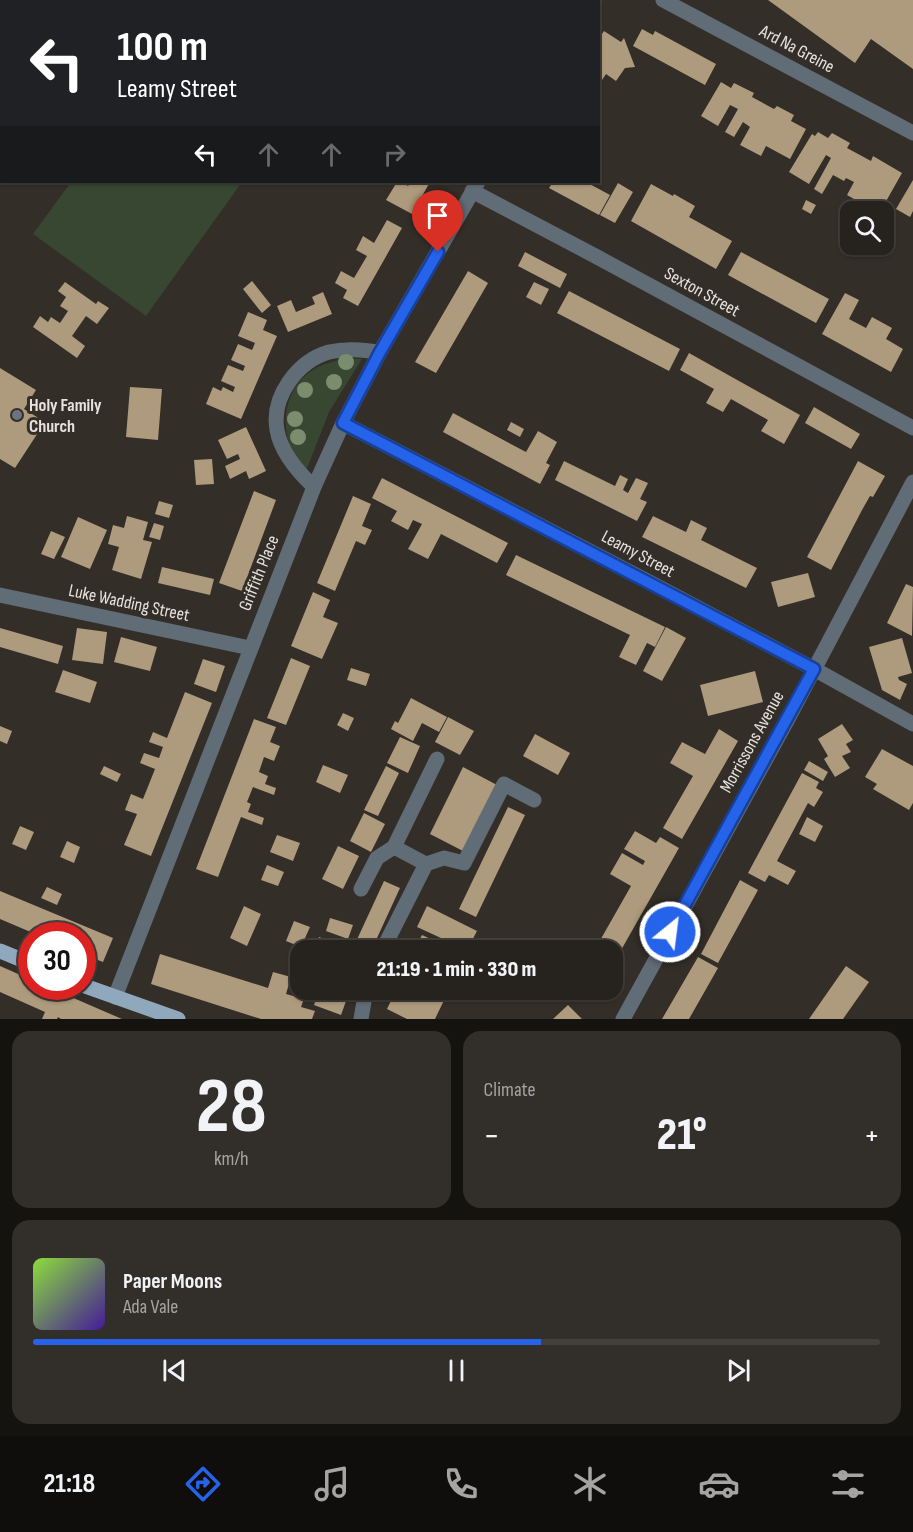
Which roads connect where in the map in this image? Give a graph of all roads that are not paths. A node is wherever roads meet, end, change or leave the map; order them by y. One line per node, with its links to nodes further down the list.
1 (663, 0): 2 (street, Ard Na Greine)
2 (913, 133)
3 (475, 186): 4 (street, Griffith Place); 6 (street, Sexton Street)
4 (380, 352): 5 (street, Griffith Place); 8 (street)
5 (343, 423): 8 (street, Griffith Place); 11 (street, Leamy Street)
6 (913, 428)
7 (913, 482): 11 (street, Morrissons Avenue)
8 (314, 487): 10 (street, Griffith Place)
9 (0, 595): 10 (street, Luke Wadding Street)
10 (250, 648): 22 (street, Griffith Place)
11 (814, 669): 12 (street, Leamy Street); 26 (street, Morrissons Avenue)
12 (913, 724)
13 (437, 759): 15 (street)
14 (534, 800): 16 (street)
15 (394, 847): 16 (street); 17 (street)
16 (426, 864): 18 (street)
17 (361, 889)
18 (388, 940)
19 (0, 951): 20 (main road)
20 (18, 958)
21 (96, 990): 22 (main road)
22 (115, 997): 24 (main road)
23 (364, 1000): 25 (street)
24 (178, 1019)
25 (361, 1019)
26 (623, 1019)

